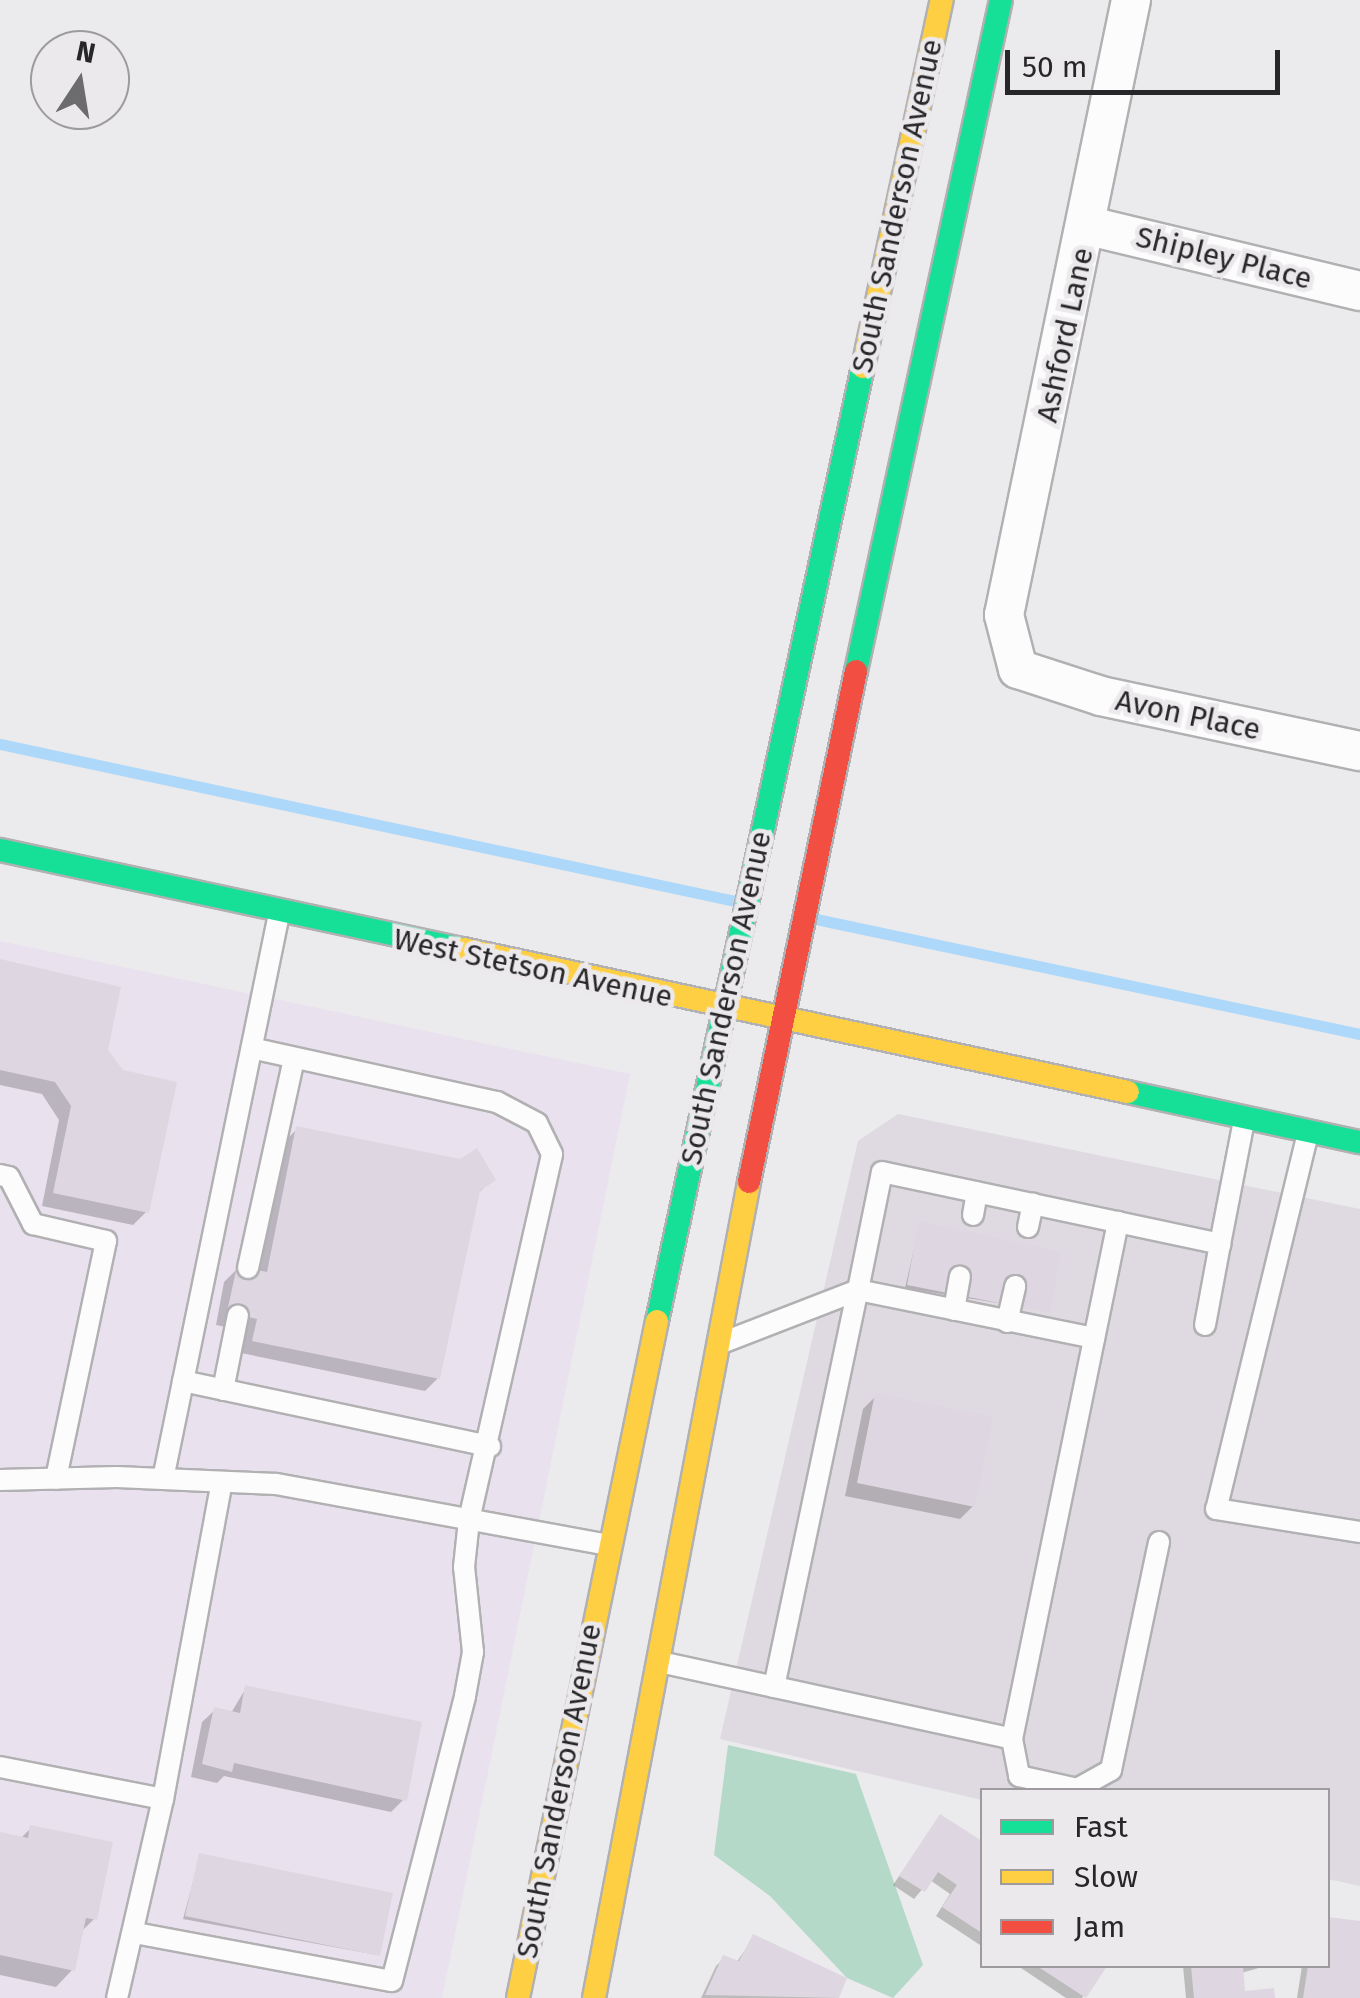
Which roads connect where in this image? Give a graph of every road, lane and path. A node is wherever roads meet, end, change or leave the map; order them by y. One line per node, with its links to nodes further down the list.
1 (942, 0): 10 (main road, South Sanderson Avenue)
2 (1000, 0): 11 (main road, South Sanderson Avenue)
3 (1131, 0): 4 (street, Ashford Lane)
4 (1089, 226): 5 (street, Shipley Place); 6 (street, Ashford Lane)
5 (1360, 292)
6 (1018, 669): 7 (street, Avon Place)
7 (1360, 751)
8 (0, 850): 9 (main road, West Stetson Avenue)
9 (279, 914): 10 (main road, West Stetson Avenue); 12 (lane)
10 (724, 1008): 11 (main road, West Stetson Avenue); 44 (main road, South Sanderson Avenue)
11 (780, 1020): 14 (main road, West Stetson Avenue); 33 (main road, South Sanderson Avenue)
12 (252, 1048): 13 (lane); 34 (lane)
13 (294, 1058): 24 (lane); 36 (lane)
14 (1244, 1118): 15 (main road, West Stetson Avenue); 23 (lane)
15 (1309, 1131): 16 (main road, West Stetson Avenue); 42 (lane)
16 (1360, 1142)
17 (0, 1175): 37 (lane)
18 (977, 1192): 19 (lane); 20 (lane); 27 (lane)
19 (1032, 1204): 21 (lane); 22 (lane)
20 (972, 1215)
21 (1118, 1222): 23 (lane); 32 (lane)
22 (1028, 1227)
23 (1220, 1244): 31 (lane)
24 (248, 1268)
25 (960, 1277): 28 (lane)
26 (1015, 1286): 30 (lane)
27 (858, 1290): 28 (lane); 33 (lane); 46 (lane)
28 (954, 1310): 30 (lane)
29 (238, 1314): 35 (lane)
30 (1008, 1322): 32 (lane)
31 (1205, 1325)
32 (1094, 1338): 47 (lane)
33 (718, 1344): 45 (main road, South Sanderson Avenue)
34 (184, 1382): 35 (lane); 38 (lane)
35 (223, 1390): 36 (lane)
36 (490, 1446): 41 (lane)
37 (56, 1478): 38 (lane); 39 (lane)
38 (163, 1479): 40 (lane)
39 (0, 1480)
40 (222, 1482): 41 (lane); 51 (lane)
41 (469, 1520): 44 (lane); 52 (lane)
42 (1360, 1532)
43 (1159, 1542): 50 (lane)
44 (608, 1546): 54 (main road, South Sanderson Avenue)
45 (658, 1662): 46 (lane); 55 (main road, South Sanderson Avenue)
46 (774, 1687): 47 (lane)
47 (1012, 1739): 49 (lane)
48 (0, 1768): 51 (lane)
49 (1073, 1788)
50 (1079, 1788)
51 (163, 1799): 52 (lane)
52 (136, 1932): 53 (lane)
53 (116, 1998)
54 (518, 1998)
55 (594, 1998)

